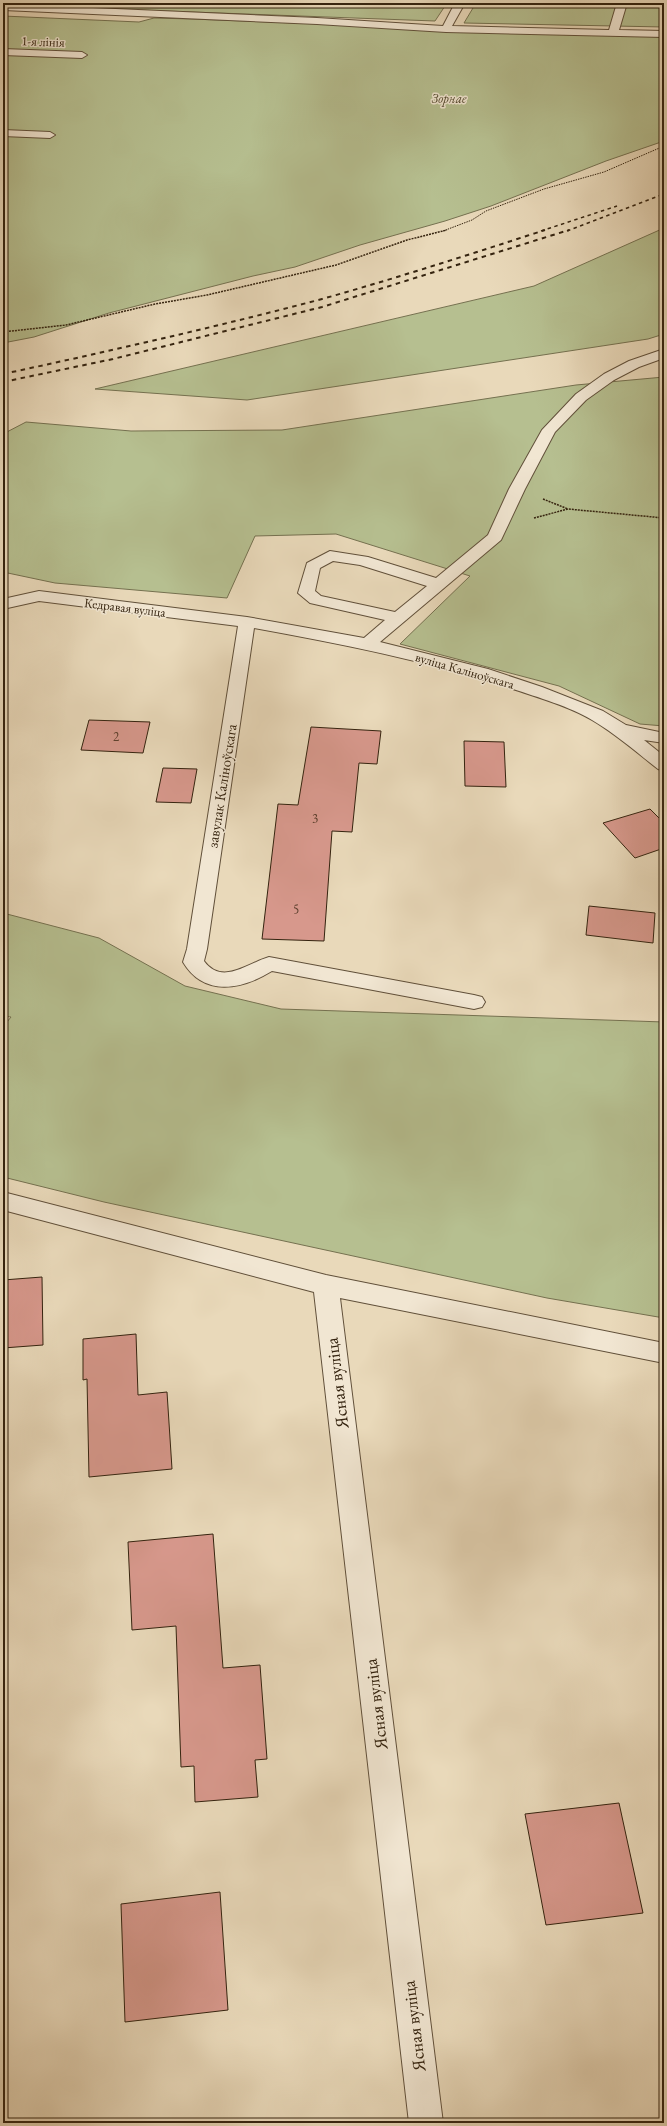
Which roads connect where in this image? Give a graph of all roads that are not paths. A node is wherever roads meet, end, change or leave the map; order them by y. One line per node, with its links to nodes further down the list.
1 (101, 3): 6 (street)
2 (460, 3): 8 (street)
3 (622, 3): 9 (street)
4 (3, 6): 6 (street)
5 (326, 9): 7 (street)
6 (94, 10): 7 (street)
7 (317, 21): 8 (street)
8 (446, 29): 9 (street)
9 (613, 33): 10 (street)
10 (664, 34)
11 (3, 52): 12 (street, 1-я лінія)
12 (82, 55)
13 (3, 133): 14 (street)
14 (50, 134)
15 (664, 353): 16 (street)
16 (439, 584): 18 (street); 18 (street)
17 (3, 604): 19 (street, Кедравая вуліца)
18 (398, 618): 20 (street)
19 (247, 622): 20 (street, вуліца Каліноўскага); 24 (street, завулак Каліноўскага)
20 (367, 644): 21 (street, вуліца Каліноўскага)
21 (621, 730): 22 (street); 23 (street, вуліца Каліноўскага)
22 (664, 738)
23 (664, 765)
24 (474, 1002)
25 (3, 1201): 26 (street)
26 (326, 1286): 27 (street); 28 (street, Ясная вуліца)
27 (664, 1353)
28 (426, 2123)

